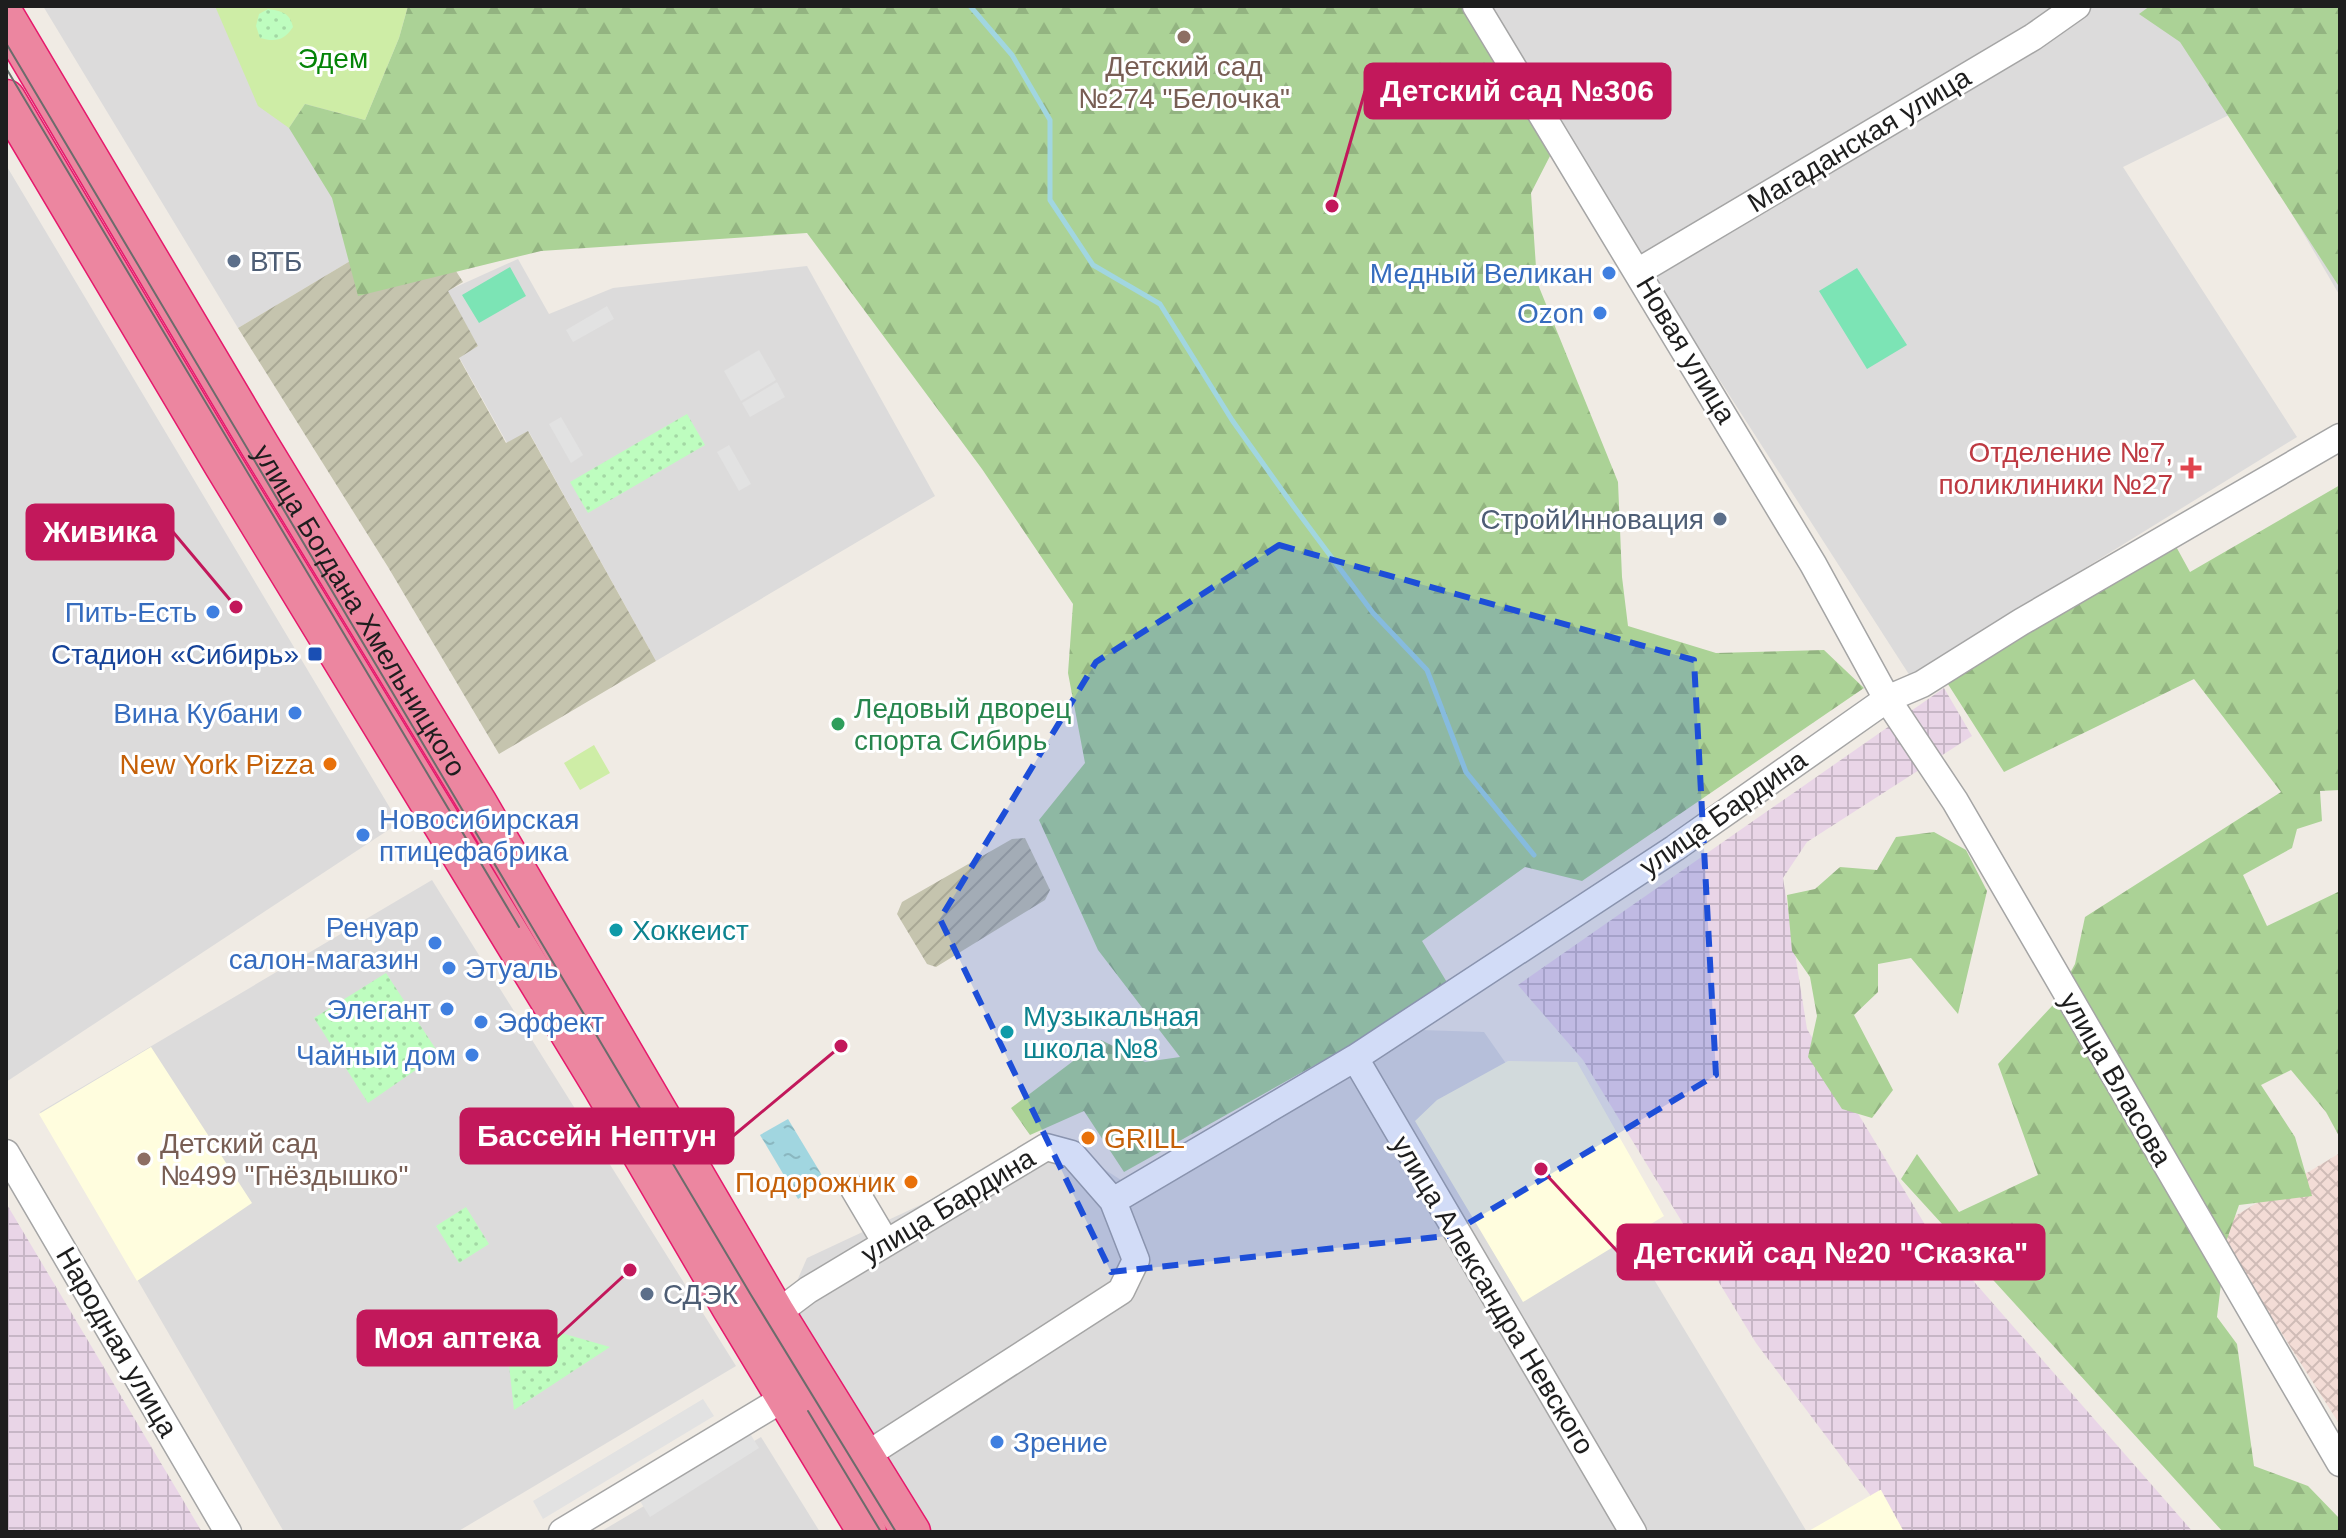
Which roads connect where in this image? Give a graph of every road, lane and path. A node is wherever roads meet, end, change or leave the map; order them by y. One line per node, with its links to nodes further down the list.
1 (1476, 6): 5 (street, Новая улица)
2 (2077, 6): 5 (street, Магаданская улица)
3 (6, 18): 13 (highway, улица Богдана Хмельницкого)
4 (6, 99): 14 (highway, улица Богдана Хмельницкого)
5 (1639, 271): 7 (street, Новая улица)
6 (2340, 437): 7 (street, улица Бардина)
7 (1887, 699): 8 (street, улица Бардина); 16 (street, улица Власова)
8 (1355, 1058): 11 (street, улица Бардина); 21 (street, улица Александра Невского)
9 (6, 1153): 17 (street, Народная улица)
10 (854, 1189): 12 (street)
11 (1113, 1201): 12 (street, улица Бардина); 15 (street, улица Бардина)
12 (886, 1243): 13 (street, улица Бардина)
13 (776, 1314): 14 (highway, улица Богдана Хмельницкого)
14 (800, 1388): 15 (highway, улица Богдана Хмельницкого); 18 (street); 19 (highway, улица Богдана Хмельницкого)
15 (865, 1456): 20 (highway, улица Богдана Хмельницкого)
16 (2340, 1463)
17 (228, 1532)
18 (562, 1532)
19 (867, 1532)
20 (911, 1532)
21 (1633, 1532)

